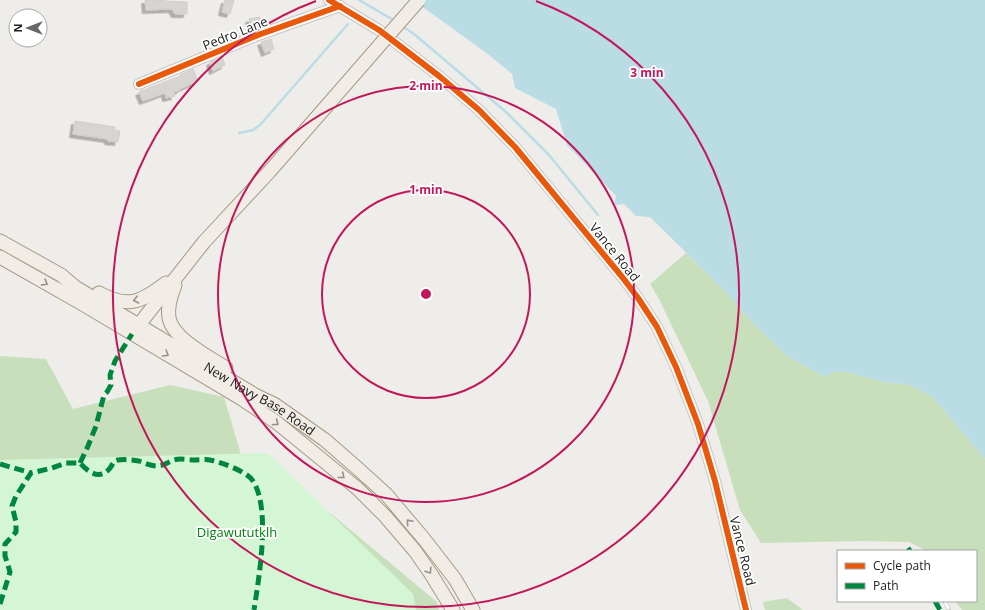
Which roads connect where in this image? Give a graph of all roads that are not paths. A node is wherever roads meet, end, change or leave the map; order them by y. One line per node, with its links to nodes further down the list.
1 (329, 0): 3 (street, Vance Road)
2 (419, 0): 7 (main road, bridge)
3 (340, 6): 4 (street, Pedro Lane); 13 (street, Vance Road)
4 (139, 84)
5 (0, 241): 8 (main road, New Navy Base Road)
6 (0, 257): 9 (main road, New Navy Base Road, one-way to 9)
7 (180, 272): 8 (main road, one-way to 8); 9 (main road); 10 (main road)
8 (61, 275): 9 (main road, New Navy Base Road)
9 (136, 330): 10 (main road, New Navy Base Road); 11 (main road, New Navy Base Road, one-way to 11)
10 (274, 404): 12 (main road, New Navy Base Road, one-way to 10)
11 (454, 610)
12 (473, 610)
13 (746, 610)

